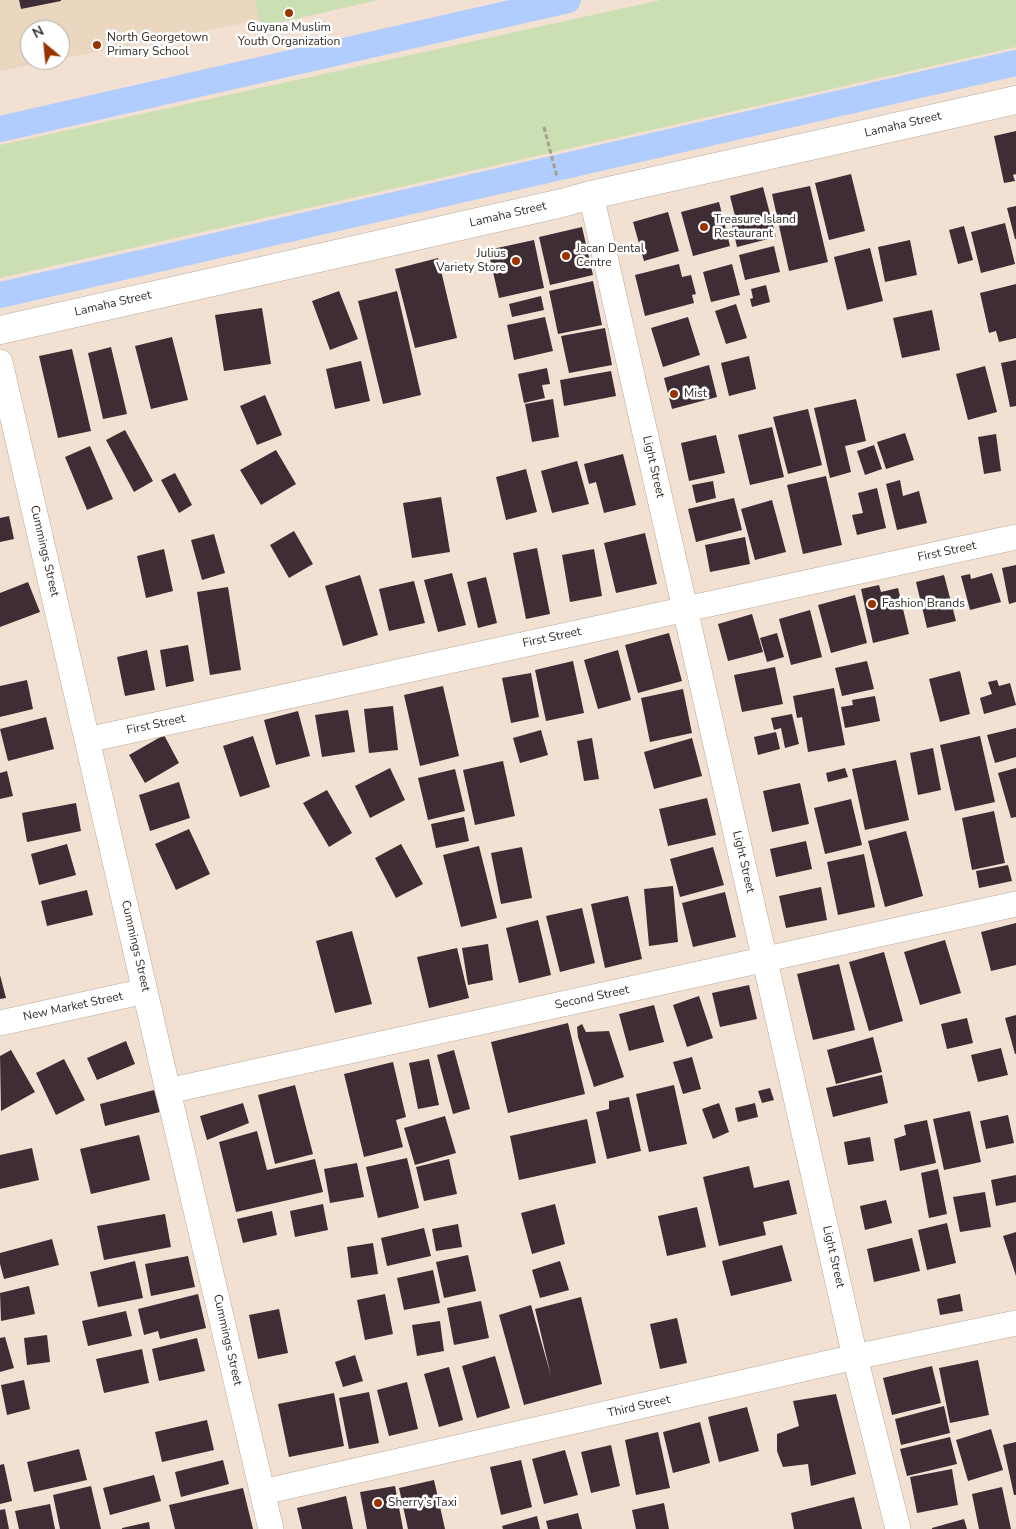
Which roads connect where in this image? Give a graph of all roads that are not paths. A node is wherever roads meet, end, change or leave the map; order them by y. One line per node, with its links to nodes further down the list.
1 (1016, 100): 2 (street, Lamaha Street)
2 (590, 195): 3 (street, Lamaha Street); 6 (street, Light Street)
3 (0, 330)
4 (0, 362): 7 (street, Cummings Street)
5 (1016, 537): 6 (street, First Street)
6 (685, 609): 7 (street, First Street); 9 (street, Light Street)
7 (87, 740): 10 (street, Cummings Street)
8 (1016, 904): 9 (street, Second Street)
9 (765, 959): 12 (street, Second Street); 14 (street, Light Street)
10 (145, 991): 11 (street, New Market Street); 12 (street, Cummings Street)
11 (0, 1023)
12 (168, 1091): 15 (street, Cummings Street)
13 (1016, 1323): 14 (street, Third Street)
14 (855, 1357): 15 (street, Third Street); 17 (street, Light Street)
15 (263, 1492): 16 (street, Cummings Street)
16 (271, 1529)
17 (898, 1529)

